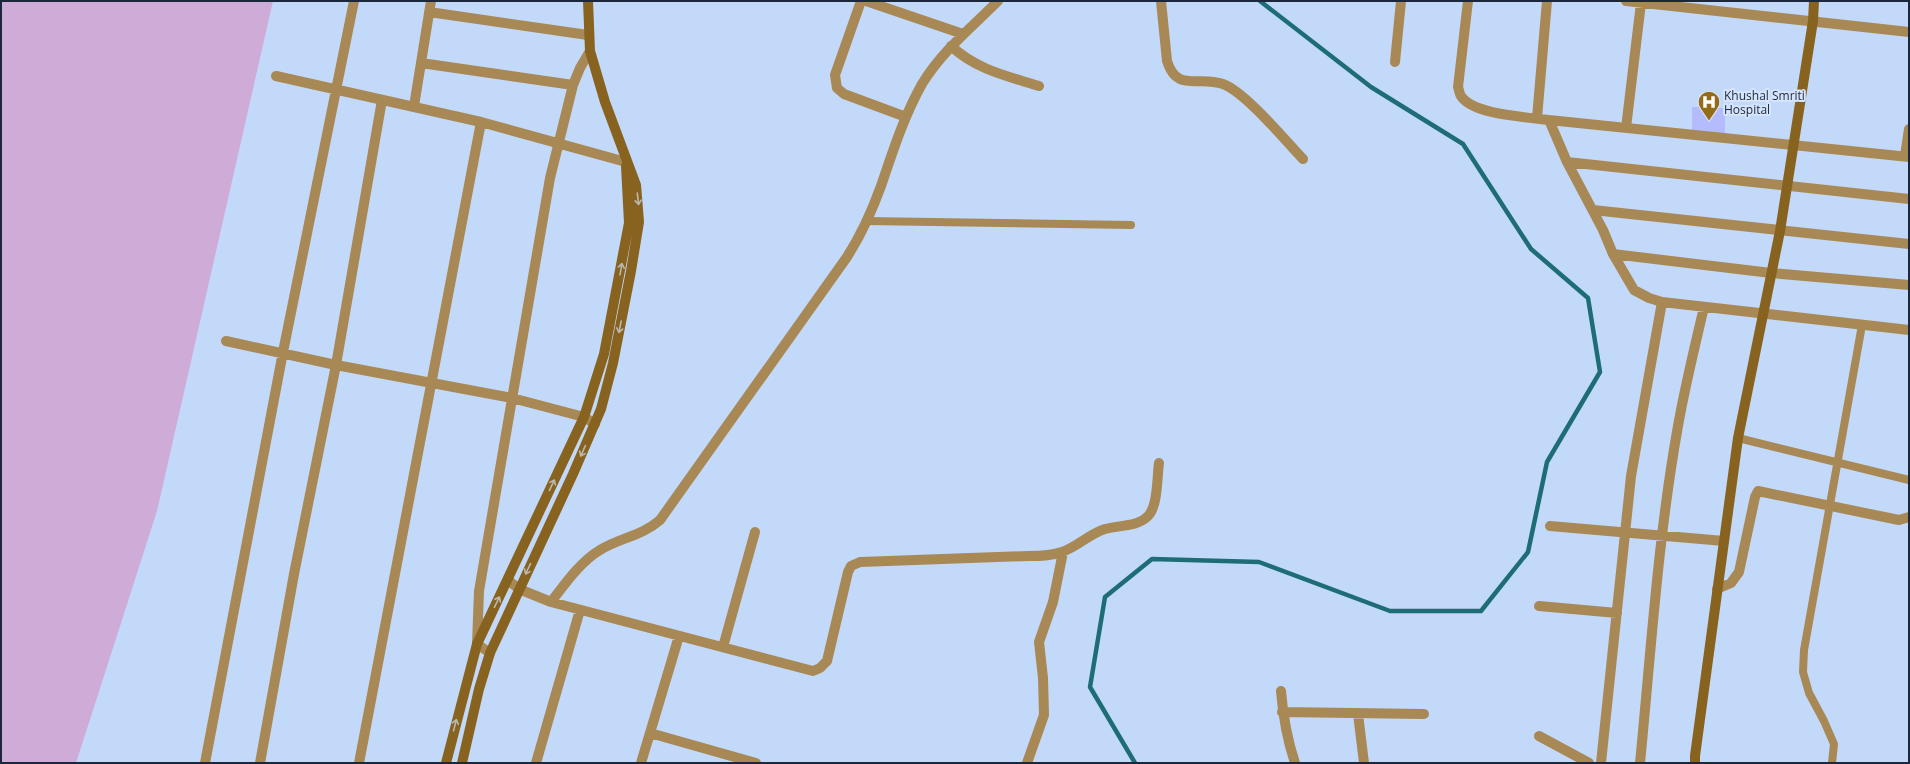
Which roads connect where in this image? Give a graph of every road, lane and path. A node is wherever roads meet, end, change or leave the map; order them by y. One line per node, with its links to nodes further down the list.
1 (354, 1): 26 (street)
2 (431, 1): 14 (street)
3 (588, 1): 18 (main road)
4 (861, 1): 29 (street)
5 (866, 1): 17 (street)
6 (998, 1): 17 (street)
7 (1161, 1): 38 (street)
8 (1401, 1): 22 (street)
9 (1468, 1): 30 (street)
10 (1547, 1): 30 (street)
11 (1626, 1): 13 (street)
12 (1814, 1): 15 (main road)
13 (1641, 3): 15 (street); 33 (street)
14 (429, 12): 18 (street); 21 (street)
15 (1813, 21): 16 (street); 36 (main road)
16 (1909, 32)
17 (963, 34): 19 (street)
18 (588, 35): 20 (main road)
19 (951, 46): 25 (street); 29 (street)
20 (590, 51): 24 (street); 39 (main road)
21 (421, 62): 24 (street); 28 (street)
22 (1395, 62)
23 (276, 76): 26 (street)
24 (573, 85): 35 (street)
25 (1039, 86)
26 (336, 90): 27 (street); 57 (street)
27 (382, 100): 28 (street); 58 (street)
28 (414, 106): 32 (street)
29 (906, 117): 44 (street)
30 (1537, 118): 31 (street)
31 (1549, 120): 33 (street); 40 (street)
32 (481, 122): 35 (street); 59 (street)
33 (1626, 128): 36 (street)
34 (1909, 129): 37 (street)
35 (559, 144): 39 (street); 60 (street)
36 (1793, 146): 37 (street); 41 (main road)
37 (1907, 156)
38 (1303, 159)
39 (626, 162): 61 (main road, one-way to 39); 62 (main road, one-way to 62)
40 (1567, 162): 41 (street); 43 (street)
41 (1787, 187): 42 (street); 46 (main road)
42 (1909, 199)
43 (1593, 210): 46 (street); 48 (street)
44 (866, 221): 45 (lane); 78 (street)
45 (1131, 225)
46 (1780, 231): 47 (street); 49 (main road)
47 (1909, 244)
48 (1613, 254): 49 (street); 51 (street)
49 (1771, 273): 50 (street); 53 (main road)
50 (1909, 285)
51 (1662, 302): 52 (street); 71 (street)
52 (1704, 307): 53 (street); 72 (street)
53 (1762, 314): 54 (street); 63 (main road)
54 (1862, 324): 55 (street); 65 (lane)
55 (1909, 330)
56 (226, 340): 57 (street)
57 (283, 352): 58 (street); 92 (street)
58 (336, 365): 59 (street); 93 (street)
59 (431, 383): 60 (street); 94 (street)
60 (512, 398): 61 (street); 83 (street)
61 (584, 417): 62 (street); 75 (main road, one-way to 61)
62 (595, 424): 76 (main road, one-way to 76)
63 (1738, 438): 65 (lane); 73 (main road)
64 (1159, 463): 74 (street)
65 (1837, 463): 66 (lane); 67 (lane)
66 (1909, 480)
67 (1829, 505): 68 (street); 77 (street); 107 (lane)
68 (1909, 516)
69 (1550, 526): 71 (street)
70 (756, 532): 84 (street)
71 (1625, 532): 72 (street); 81 (street)
72 (1663, 535): 73 (street); 105 (street)
73 (1724, 541): 77 (main road)
74 (1064, 552): 84 (street); 100 (street)
75 (508, 580): 76 (street); 83 (main road, one-way to 75)
76 (519, 589): 78 (street); 85 (main road)
77 (1717, 589): 106 (main road)
78 (551, 602): 80 (street)
79 (1539, 606): 81 (street)
80 (580, 610): 82 (street); 97 (street)
81 (1617, 613): 104 (street)
82 (679, 636): 84 (street); 90 (street)
83 (477, 644): 85 (street); 95 (main road, one-way to 83)
84 (723, 647)
85 (490, 653): 96 (main road)
86 (1280, 691): 87 (street)
87 (1282, 712): 88 (street); 101 (street)
88 (1358, 714): 89 (street); 102 (street)
89 (1424, 714)
90 (650, 733): 98 (street); 99 (street)
91 (1539, 736): 103 (street)
92 (205, 763)
93 (260, 763)
94 (359, 763)
95 (446, 763)
96 (462, 763)
97 (536, 763)
98 (641, 763)
99 (756, 763)
100 (1027, 763)
101 (1296, 763)
102 (1364, 763)
103 (1589, 763)
104 (1601, 763)
105 (1640, 763)
106 (1696, 763)
107 (1832, 763)

